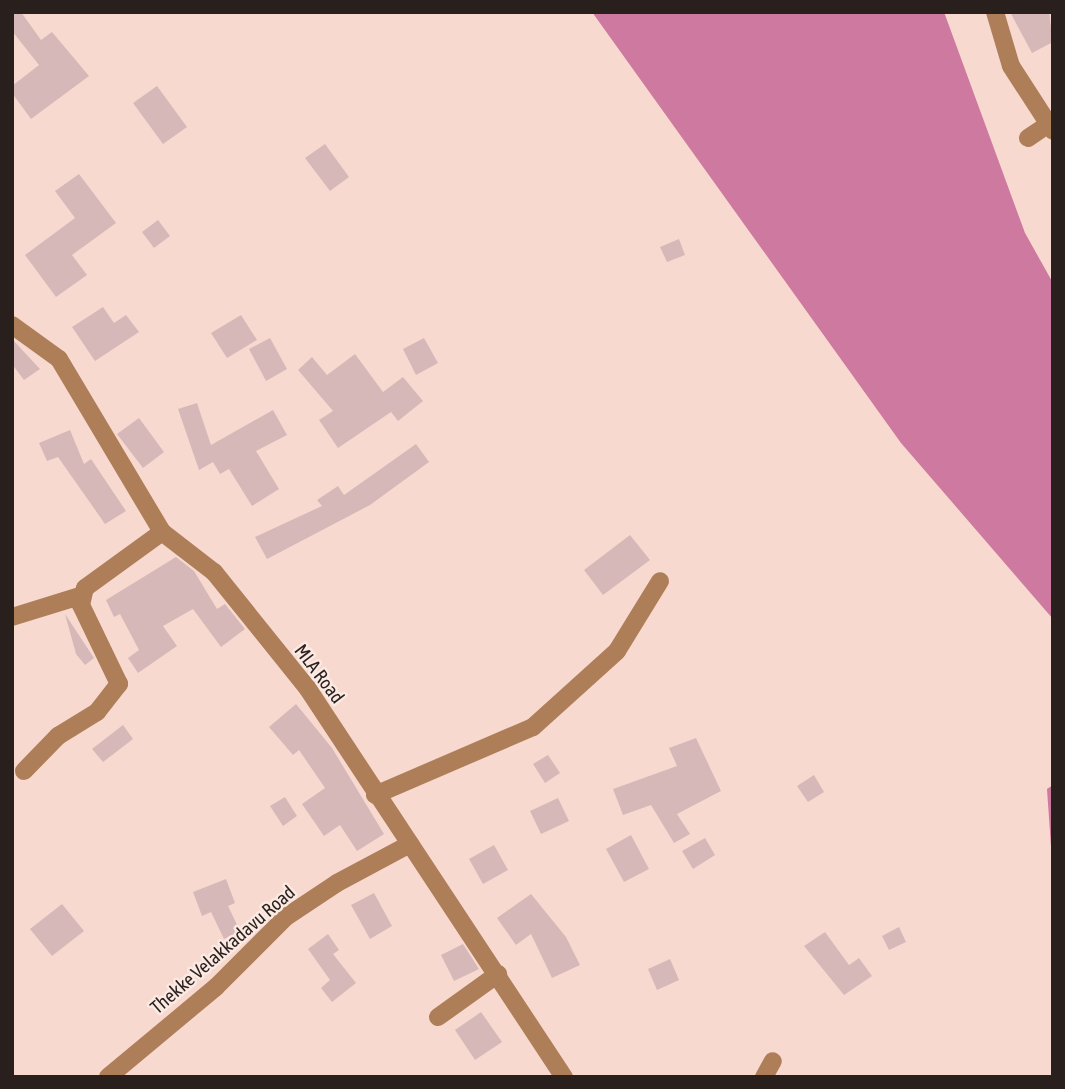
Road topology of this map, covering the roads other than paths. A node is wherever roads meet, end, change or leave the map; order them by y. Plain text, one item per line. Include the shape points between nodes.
1 (995, 12) edge
2 (1050, 128) edge
3 (1028, 138) dead end
4 (12, 325) edge
5 (162, 532) junction
6 (660, 581) dead end
7 (83, 595) junction
8 (12, 617) edge
9 (24, 772) dead end
10 (375, 795) junction
11 (410, 844) junction
12 (498, 974) junction
13 (438, 1017) dead end
14 (108, 1077) edge
15 (564, 1077) edge

1 - 2 street via 1011,66
2 - 3 street
4 - 5 street, MLA Road via 59,359
5 - 7 street via 85,588
5 - 10 street, MLA Road via 214,572 308,689
6 - 10 street via 617,652 533,727
7 - 8 street
7 - 9 street via 81,605 119,684 97,712 58,736
10 - 11 street, MLA Road
11 - 12 street, MLA Road
11 - 14 street, Thekke Velakkadavu Road via 286,917 216,987
12 - 13 street
12 - 15 street, MLA Road

